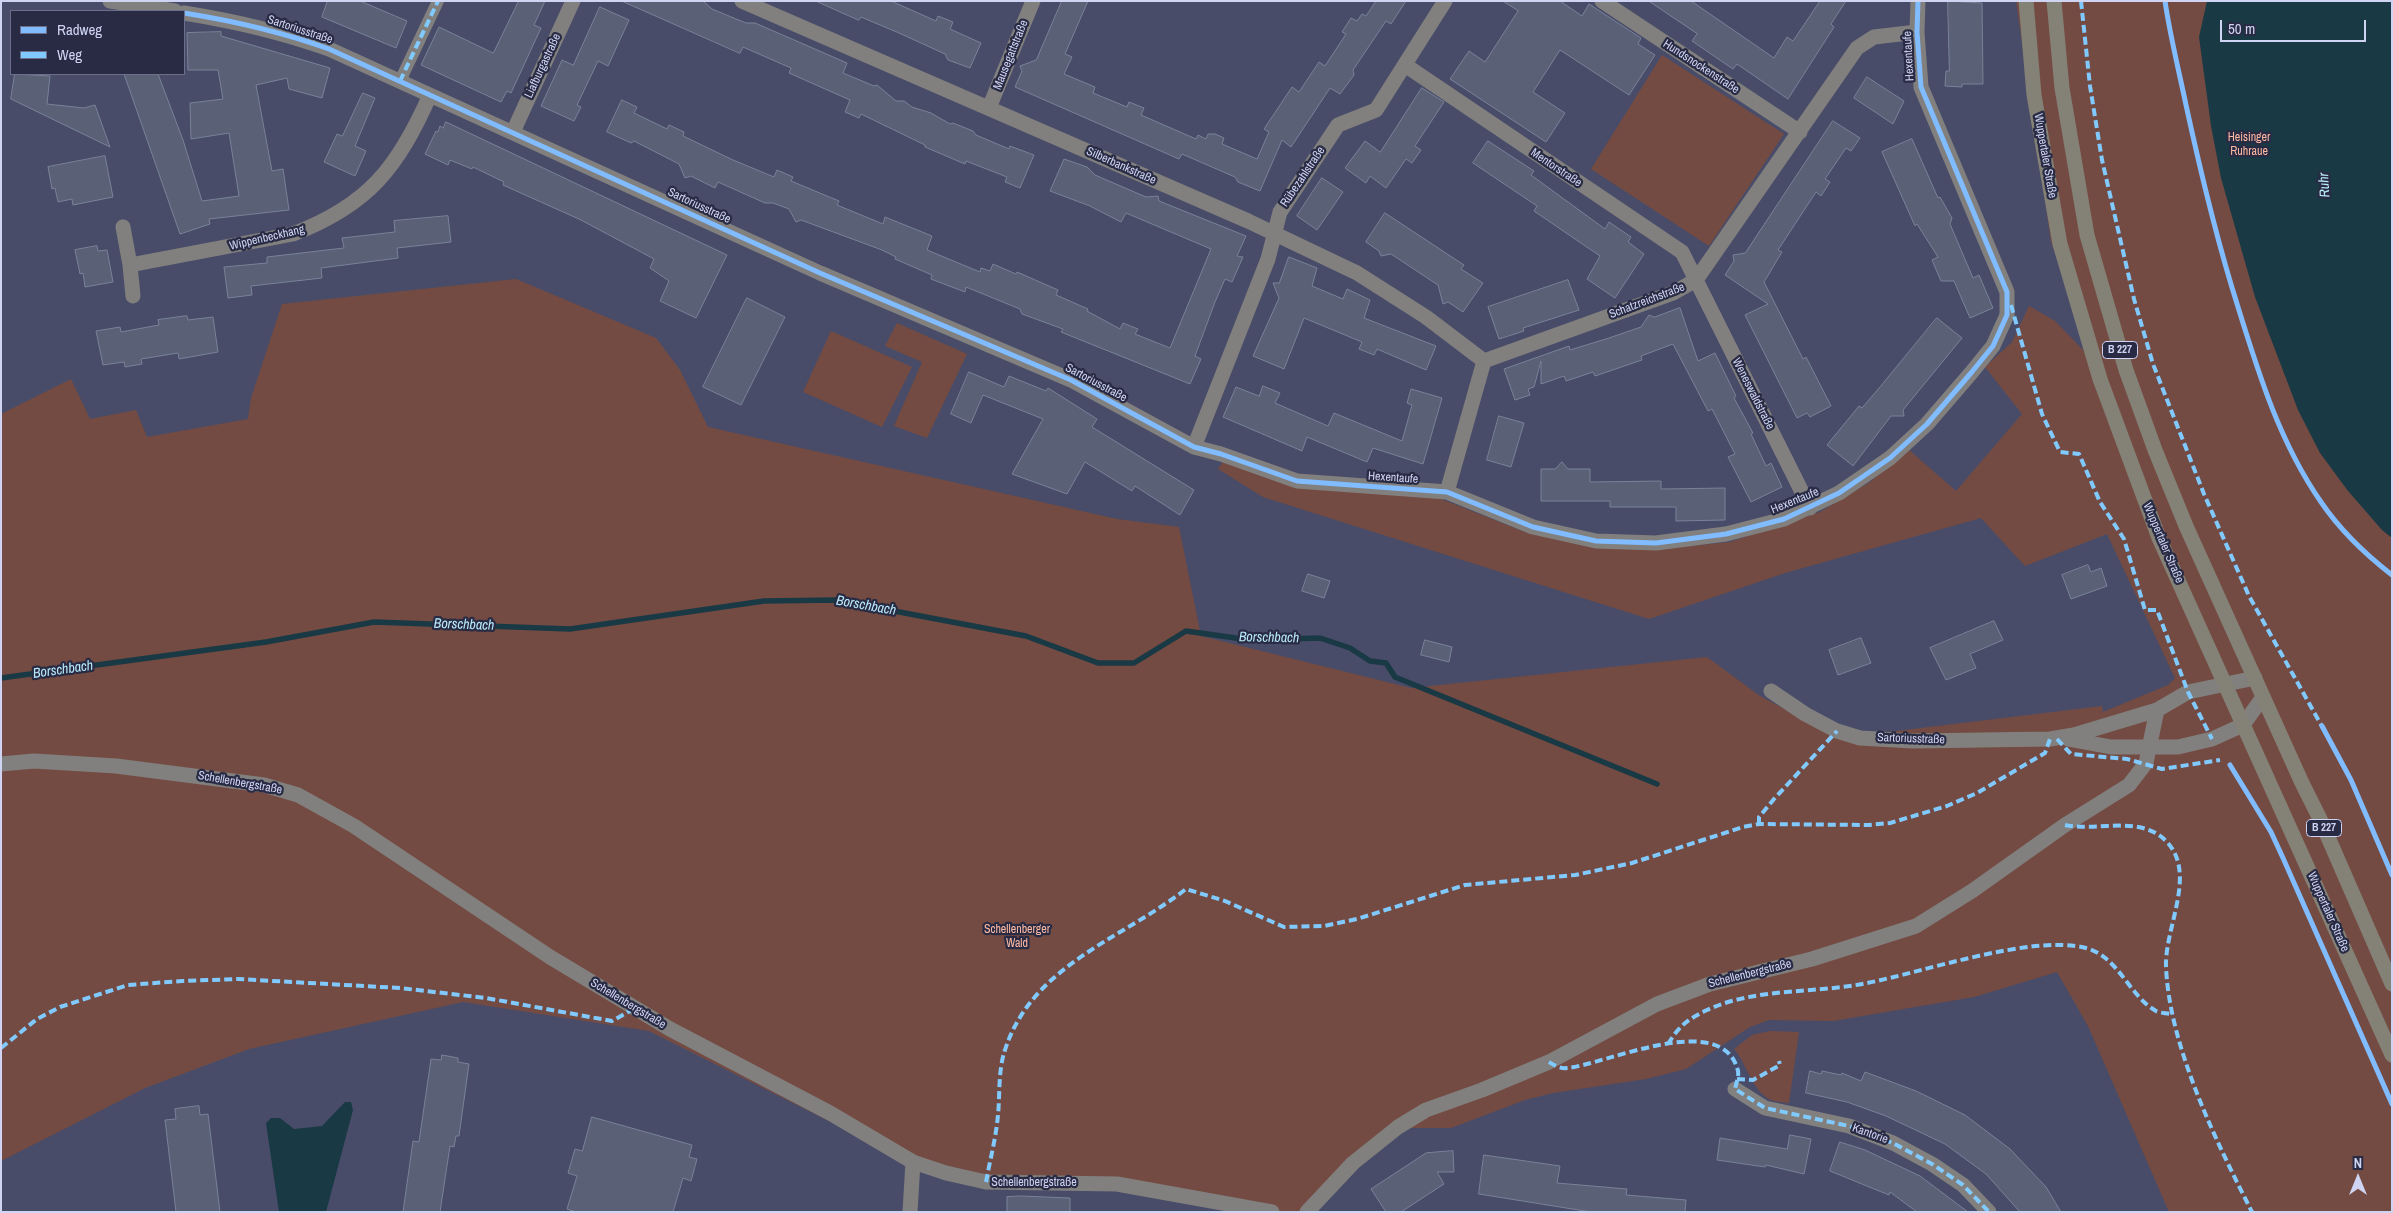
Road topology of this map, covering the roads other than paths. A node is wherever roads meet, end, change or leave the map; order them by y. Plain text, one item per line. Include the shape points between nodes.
1 (110, 1) edge
2 (438, 1) edge
3 (573, 1) edge
4 (742, 1) edge
5 (1033, 1) edge
6 (1445, 1) edge
7 (1602, 1) edge
8 (1918, 1) edge
9 (2026, 1) edge
10 (2054, 1) edge
11 (168, 10) edge
12 (185, 13) edge
13 (1917, 32) junction
14 (1405, 65) junction
15 (400, 81) junction
16 (430, 95) junction
17 (989, 108) junction
18 (513, 132) junction
19 (1800, 132) junction
20 (123, 227) dead end
21 (1274, 235) junction
22 (130, 264) junction
23 (1696, 280) junction
24 (133, 296) dead end
25 (1484, 361) junction
26 (1194, 448) junction
27 (1447, 492) junction
28 (1810, 508) junction
29 (2255, 678) junction
30 (2226, 683) junction
31 (1771, 691) dead end
32 (2263, 697) junction
33 (2157, 710) junction
34 (2243, 726) junction
35 (2064, 738) junction
36 (2149, 748) junction
37 (1, 764) edge
38 (2392, 984) edge
39 (2392, 1055) edge
40 (1735, 1089) dead end
41 (913, 1162) junction
42 (910, 1212) edge
43 (1272, 1212) edge
44 (1307, 1212) edge
45 (1989, 1212) edge

1 - 11 street
2 - 15 street
3 - 18 street, Liafburgastraße
4 - 17 street, Silberbankstraße
5 - 17 street, Mausegattstraße
6 - 14 street, Rübezahlstraße
7 - 19 street, Hundsnockenstraße
8 - 13 street, Hexentaufe
9 - 30 main road, Wuppertaler Straße / B 227 via 2034,95 2060,244 2100,379 2159,538
10 - 29 main road, B 227 via 2062,88 2087,235 2126,370 2154,450
12 - 15 street, Sartoriusstraße via 234,21 296,37
13 - 19 street, Schatzreichstraße via 1874,37 1857,48
13 - 28 street, Hexentaufe via 1921,88 2007,292 2007,315 1993,346 1927,424 1890,458
14 - 21 street, Rübezahlstraße via 1376,110 1338,125 1280,212
14 - 23 street, Mentorstraße via 1682,252
15 - 16 street, Sartoriusstraße
16 - 18 street, Sartoriusstraße
16 - 22 street, Wippenbeckhang via 398,158 377,184 349,207 293,234
17 - 21 street, Silberbankstraße
18 - 26 street, Sartoriusstraße via 820,273 1072,380
19 - 23 street, Schatzreichstraße
20 - 22 street
21 - 25 street, Silberbankstraße via 1357,273 1426,317
21 - 26 street, Rübezahlstraße via 1268,259
22 - 24 street
23 - 25 street, Schatzreichstraße via 1672,293
23 - 28 street, Weneswaldstraße
25 - 27 street
26 - 27 street, Hexentaufe via 1221,454 1297,481
27 - 28 street, Hexentaufe via 1533,527 1596,541 1656,543 1726,534 1784,519
29 - 30 street, Sartoriusstraße
29 - 32 main road, B 227
30 - 33 street, Sartoriusstraße via 2188,692
30 - 34 main road, Wuppertaler Straße / B 227
31 - 35 street, Sartoriusstraße via 1837,731 1860,738 1913,741
32 - 34 street
32 - 38 main road, B 227
33 - 35 street, Sartoriusstraße
33 - 36 street, Schellenbergstraße
34 - 36 street, Sartoriusstraße via 2212,740 2178,747
34 - 39 main road, Wuppertaler Straße / B 227
35 - 36 street, Sartoriusstraße via 2111,747
36 - 44 street, Schellenbergstraße via 2146,763 2129,785 1916,926 1812,959 1710,984 1657,1004 1549,1062 1426,1110 1398,1127 1353,1163
37 - 41 street, Schellenbergstraße via 34,761 116,766 264,785 298,795 354,826 542,952 670,1029 830,1113
40 - 45 street, Kantorie via 1766,1108 1849,1126 1893,1143 1963,1185
41 - 42 street
41 - 43 street, Schellenbergstraße via 986,1182 1117,1184

